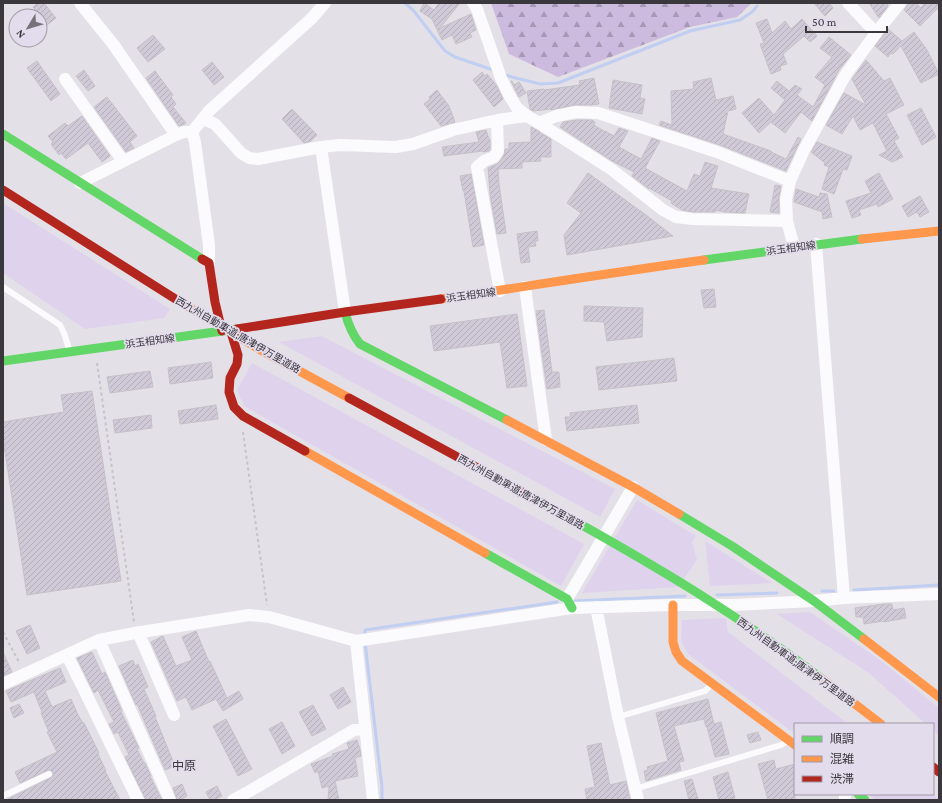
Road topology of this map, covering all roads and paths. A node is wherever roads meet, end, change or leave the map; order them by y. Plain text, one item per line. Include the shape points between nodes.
1 (80, 3) edge
2 (325, 3) edge
3 (473, 3) edge
4 (848, 3) edge
5 (900, 3) edge
6 (876, 33) junction
7 (65, 80) dead end
8 (527, 116) junction
9 (204, 119) junction
10 (497, 120) junction
11 (539, 122) junction
12 (192, 132) junction
13 (3, 134) edge
14 (176, 135) junction
15 (321, 147) junction
16 (123, 161) junction
17 (790, 181) junction
18 (80, 183) junction
19 (3, 190) edge
20 (22, 191) dead end
21 (787, 221) junction
22 (939, 232) edge
23 (816, 244) junction
24 (794, 247) junction
25 (209, 263) junction
26 (148, 281) junction
27 (3, 286) edge
28 (525, 287) junction
29 (500, 291) junction
30 (345, 312) junction
31 (226, 330) junction
32 (94, 349) junction
33 (69, 352) junction
34 (3, 361) edge
35 (243, 416) junction
36 (546, 440) junction
37 (633, 487) junction
38 (939, 594) edge
39 (844, 598) junction
40 (814, 600) junction
41 (569, 603) junction
42 (673, 605) junction
43 (596, 607) junction
44 (269, 616) junction
45 (3, 632) edge
46 (137, 633) junction
47 (99, 640) junction
48 (357, 640) junction
49 (67, 655) junction
50 (26, 674) junction
51 (3, 684) edge
52 (713, 684) junction
53 (939, 697) edge
54 (174, 715) dead end
55 (618, 717) junction
56 (880, 723) edge
57 (365, 729) junction
58 (792, 743) edge
59 (49, 774) dead end
60 (637, 794) edge
61 (3, 796) edge
62 (138, 800) edge
63 (170, 800) edge
64 (233, 800) edge
65 (373, 800) edge

1 - 14 street via 113,44
2 - 9 street
3 - 8 street via 509,95 517,108
4 - 6 street
5 - 6 street
6 - 17 street via 846,74
7 - 16 street
8 - 10 street
8 - 11 street
9 - 12 street
9 - 15 street via 215,124 241,153 249,158 258,159
10 - 15 street via 396,147
10 - 29 street via 498,150 494,157 477,167
11 - 17 street via 576,112 598,113 717,152
11 - 21 street via 611,169 663,210 676,217
12 - 14 street
12 - 25 street via 209,245
13 - 18 main road
14 - 16 street
15 - 30 street
16 - 18 street
17 - 21 street via 786,199
18 - 25 main road
19 - 26 main road, 西九州自動車道;唐津伊万里道路
20 - 26 main road, 西九州自動車道;唐津伊万里道路
21 - 24 street
22 - 23 main road, 浜玉相知線
23 - 24 main road, 浜玉相知線
23 - 39 street
24 - 28 main road, 浜玉相知線
25 - 31 main road via 215,302
26 - 56 main road, 西九州自動車道;唐津伊万里道路 via 259,349 628,551 697,593 801,663
27 - 33 lane via 60,325
28 - 29 main road, 浜玉相知線
28 - 36 street
29 - 30 main road, 浜玉相知線
30 - 31 main road, 浜玉相知線
30 - 36 main road via 350,330 360,344
31 - 32 main road, 浜玉相知線
31 - 35 main road via 238,356 230,378 229,392 234,407
32 - 33 main road, 浜玉相知線
32 - 46 path
33 - 34 main road, 浜玉相知線
35 - 41 main road
35 - 44 path via 243,432
36 - 37 main road
37 - 40 main road via 732,546
37 - 41 street
38 - 39 street
39 - 40 street
40 - 42 street via 733,605
40 - 53 main road
41 - 43 street
41 - 48 street
42 - 43 street
42 - 52 main road via 673,642 676,652 682,660
43 - 55 street
44 - 46 street via 249,615
44 - 48 street
45 - 50 path
46 - 47 street
46 - 54 street
47 - 49 street
47 - 63 street
48 - 57 street
49 - 50 street
49 - 62 street
50 - 51 street
52 - 55 lane via 705,691
52 - 58 main road
55 - 60 street
57 - 64 street via 354,730
57 - 65 street
58 - 60 lane via 781,744
59 - 61 lane

